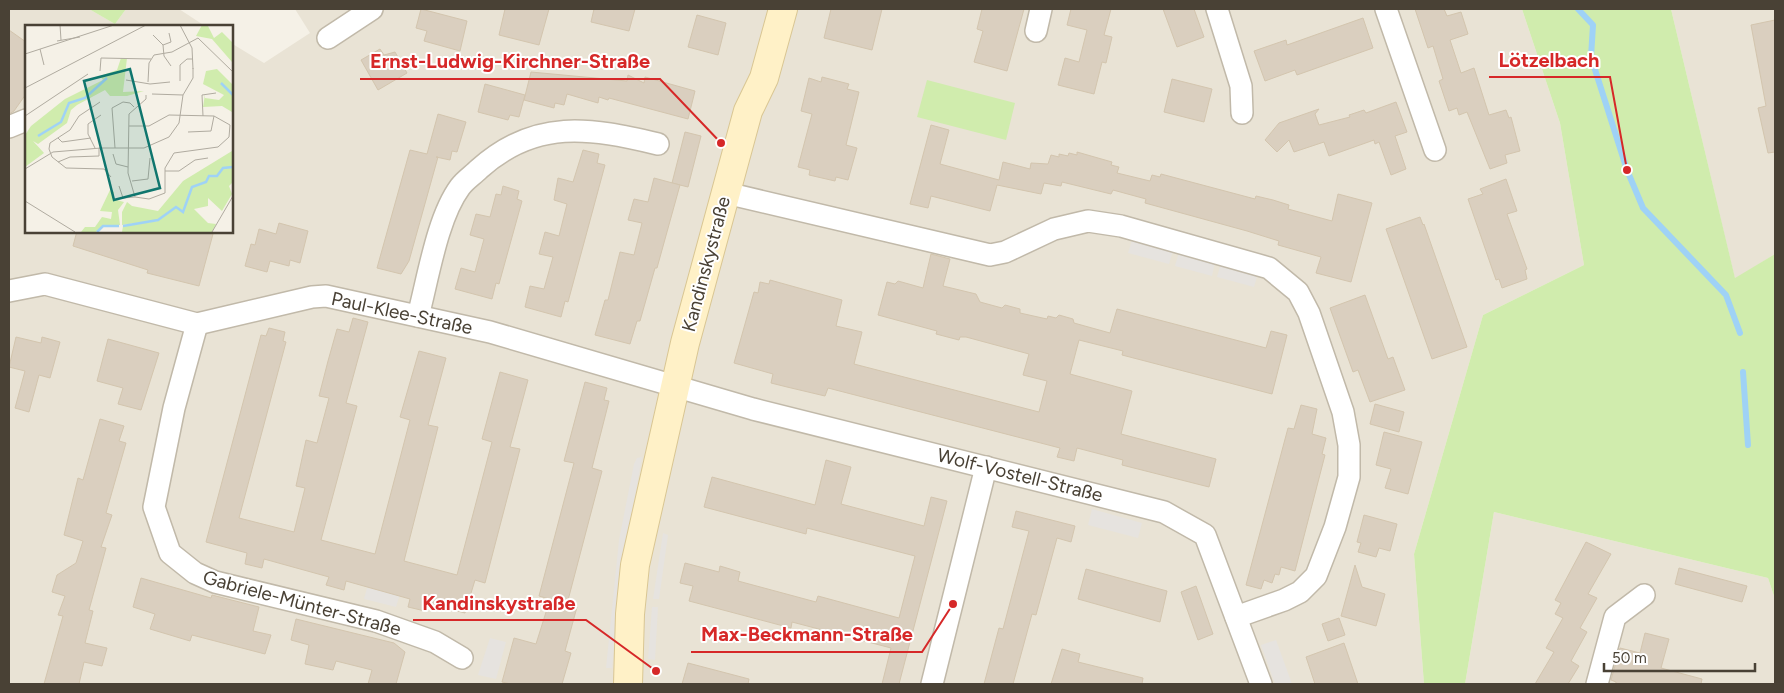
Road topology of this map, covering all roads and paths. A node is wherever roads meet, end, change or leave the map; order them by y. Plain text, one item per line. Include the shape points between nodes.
1 (372, 9) edge
2 (770, 9) edge
3 (783, 9) edge
4 (1041, 9) edge
5 (1217, 9) edge
6 (1386, 9) edge
7 (1036, 31) dead end
8 (328, 38) dead end
9 (748, 111) junction
10 (1242, 113) dead end
11 (25, 120) edge
12 (9, 127) edge
13 (658, 144) dead end
14 (1435, 150) dead end
15 (726, 192) junction
16 (9, 291) edge
17 (418, 316) junction
18 (197, 324) junction
19 (676, 387) junction
20 (986, 467) junction
21 (1644, 595) dead end
22 (1236, 617) junction
23 (462, 658) dead end
24 (628, 684) edge
25 (932, 684) edge
26 (1261, 684) edge
27 (1597, 684) edge

1 - 8 street
2 - 9 street, Kandinskystraße via 758,37 750,73
3 - 9 street, Kandinskystraße via 764,78
4 - 7 street
5 - 10 street via 1241,86
6 - 14 street
9 - 15 street, Kandinskystraße
11 - 12 street
13 - 17 street via 605,132 570,130 523,140 491,159 460,187 440,230
15 - 19 street, Kandinskystraße
15 - 22 street via 990,255 1005,252 1054,229 1088,221 1120,226 1269,268 1298,292 1309,313 1343,412 1350,444 1349,477 1335,527 1316,576 1300,592
16 - 18 street, Paul-Klee-Straße via 45,284
17 - 18 street, Paul-Klee-Straße via 326,296
17 - 19 street, Paul-Klee-Straße via 574,355
18 - 23 street, Gabriele-Münter-Straße via 174,408 154,507 170,553 194,573 214,582 376,621 436,642
19 - 20 street, Wolf-Vostell-Straße
19 - 24 street, Kandinskystraße via 636,565 630,614
20 - 22 street, Wolf-Vostell-Straße via 1164,512 1205,536
20 - 25 street
21 - 27 street via 1616,617
22 - 26 street, Wolf-Vostell-Straße

